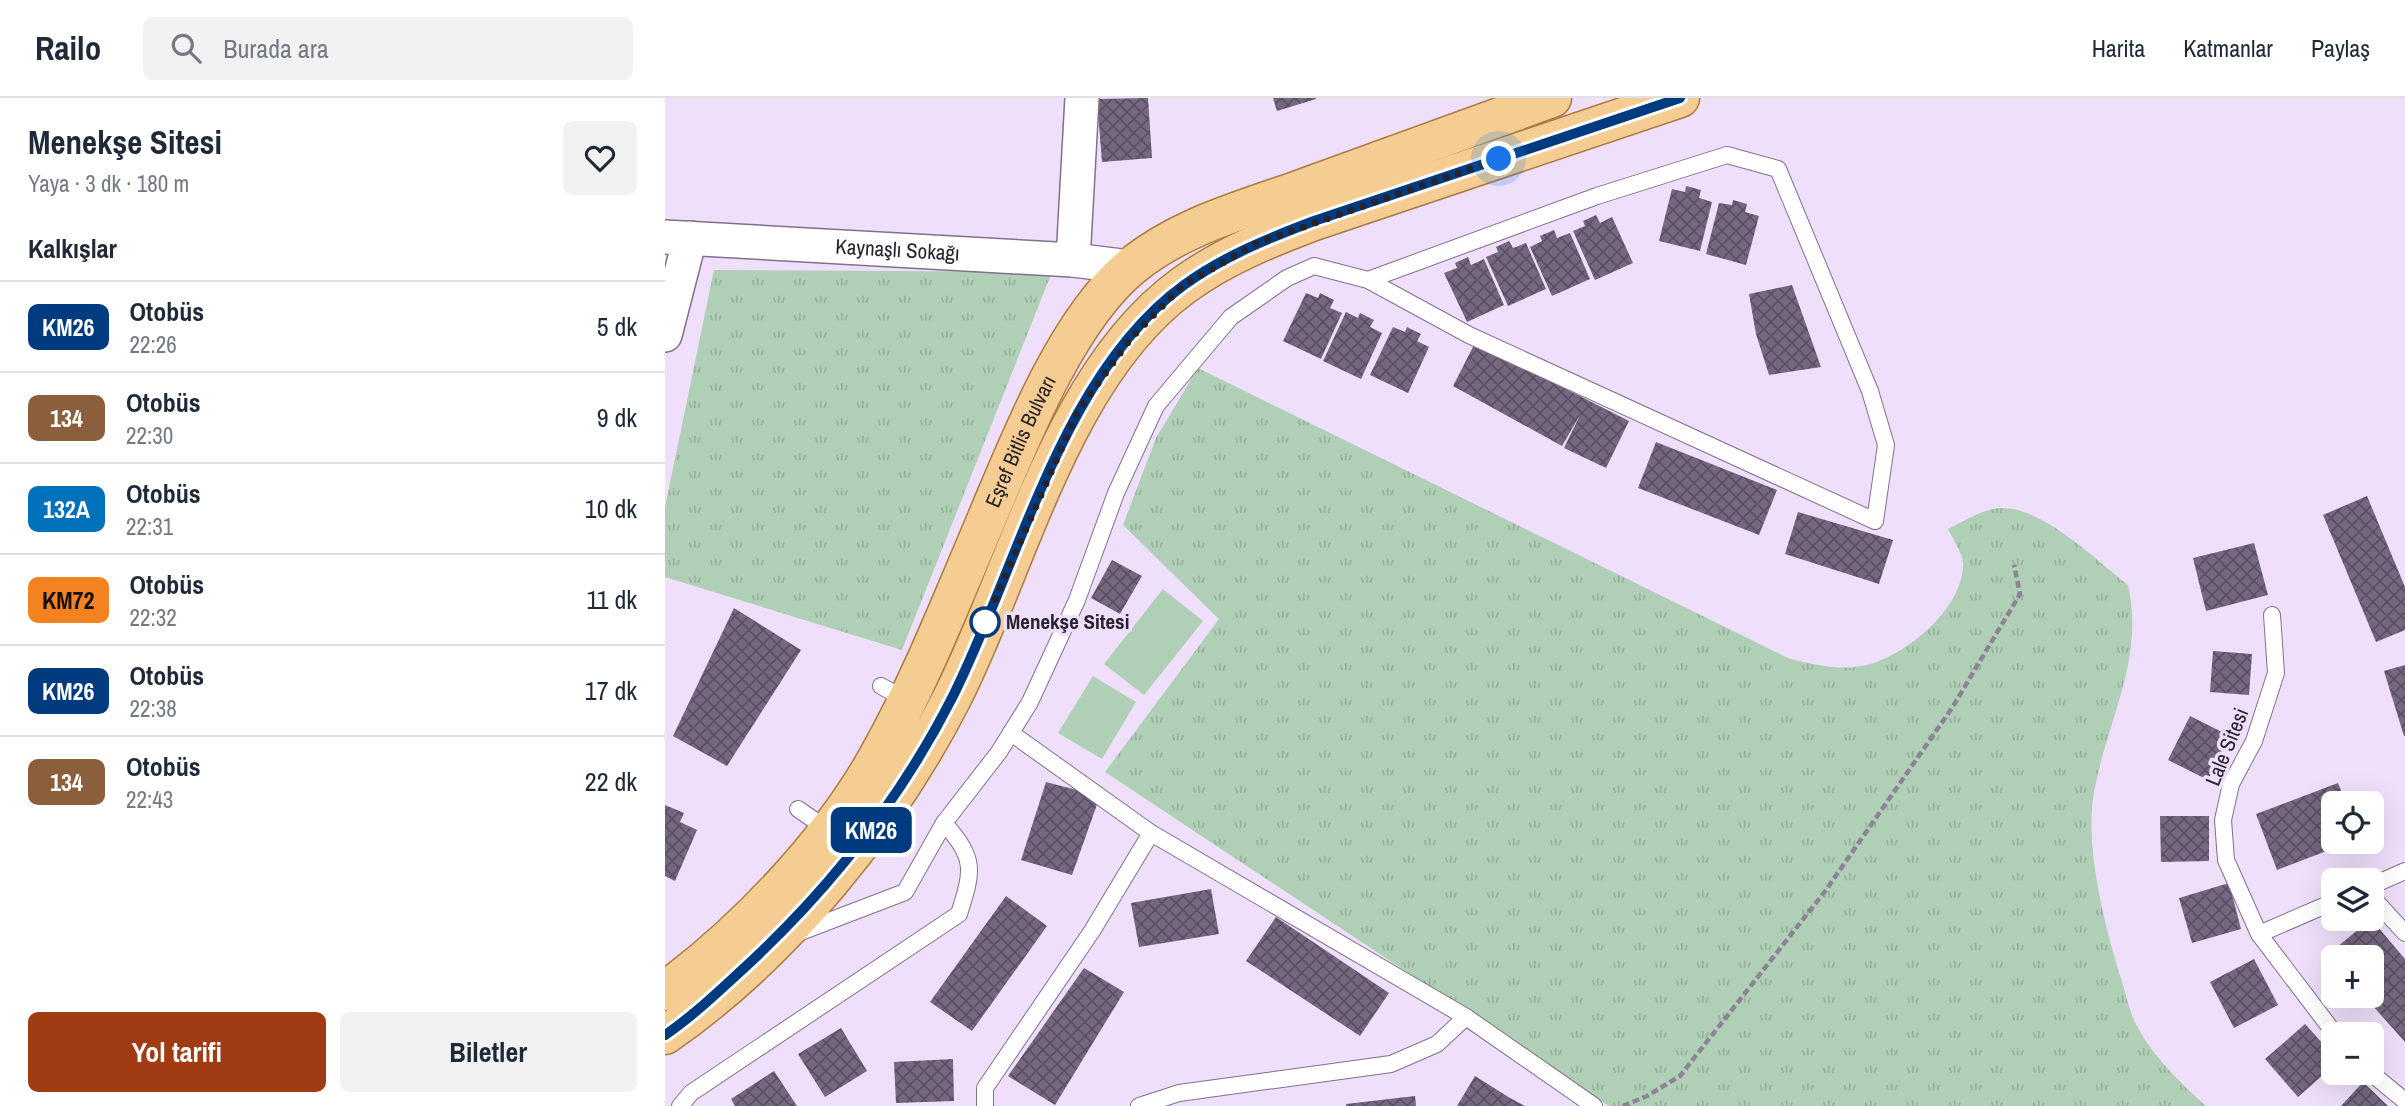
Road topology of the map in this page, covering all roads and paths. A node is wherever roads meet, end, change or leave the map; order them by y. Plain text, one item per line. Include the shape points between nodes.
1 (1082, 98) edge
2 (1552, 98) edge
3 (1681, 98) edge
4 (677, 237) edge
5 (1073, 260) junction
6 (1130, 267) junction
7 (1368, 280) junction
8 (665, 335) edge
9 (2014, 565) dead end
10 (2272, 615) dead end
11 (1011, 733) junction
12 (944, 823) junction
13 (1151, 833) junction
14 (2405, 871) edge
15 (2384, 880) edge
16 (2321, 907) edge
17 (2384, 910) edge
18 (2405, 933) edge
19 (2259, 934) junction
20 (770, 944) junction
21 (665, 991) edge
22 (1466, 1017) junction
23 (2327, 1022) edge
24 (665, 1035) edge
25 (2384, 1084) edge
26 (2405, 1101) edge
27 (680, 1106) edge
28 (985, 1106) edge
29 (1139, 1106) edge
30 (1594, 1106) edge
31 (1623, 1106) edge

1 - 5 street
2 - 6 main road, Eşref Bitlis Bulvarı via 1189,229
3 - 20 main road, Eşref Bitlis Bulvarı via 1314,221 1257,243 1182,286 1131,338 1078,411 953,696 896,796 820,893
4 - 5 street, Kaynaşlı Sokağı
4 - 8 street
5 - 6 street, Kaynaşlı Sokağı
6 - 21 main road, Eşref Bitlis Bulvarı via 1077,334 1042,396 894,693 878,757 813,819 739,929
7 - 7 lane via 1469,334 1875,522 1886,445 1870,391 1778,169 1727,155 1597,196
7 - 11 lane via 1314,267 1286,278 1231,317 1156,406 1116,493 1077,600
9 - 31 path via 2020,594 2010,613 1952,708 1826,890 1680,1076
10 - 19 lane, Lale Sitesi via 2276,673 2254,741 2231,784 2223,820 2226,860
11 - 12 lane
11 - 13 lane
12 - 20 lane via 905,892
12 - 27 lane via 964,845 971,862 959,914 691,1093
13 - 22 lane
13 - 28 lane via 1092,931 985,1088
14 - 15 lane
16 - 19 lane
17 - 18 lane
19 - 23 lane, Lale Sitesi
20 - 24 main road, Eşref Bitlis Bulvarı
22 - 29 lane via 1437,1044 1391,1064 1179,1093
22 - 30 lane
25 - 26 lane

